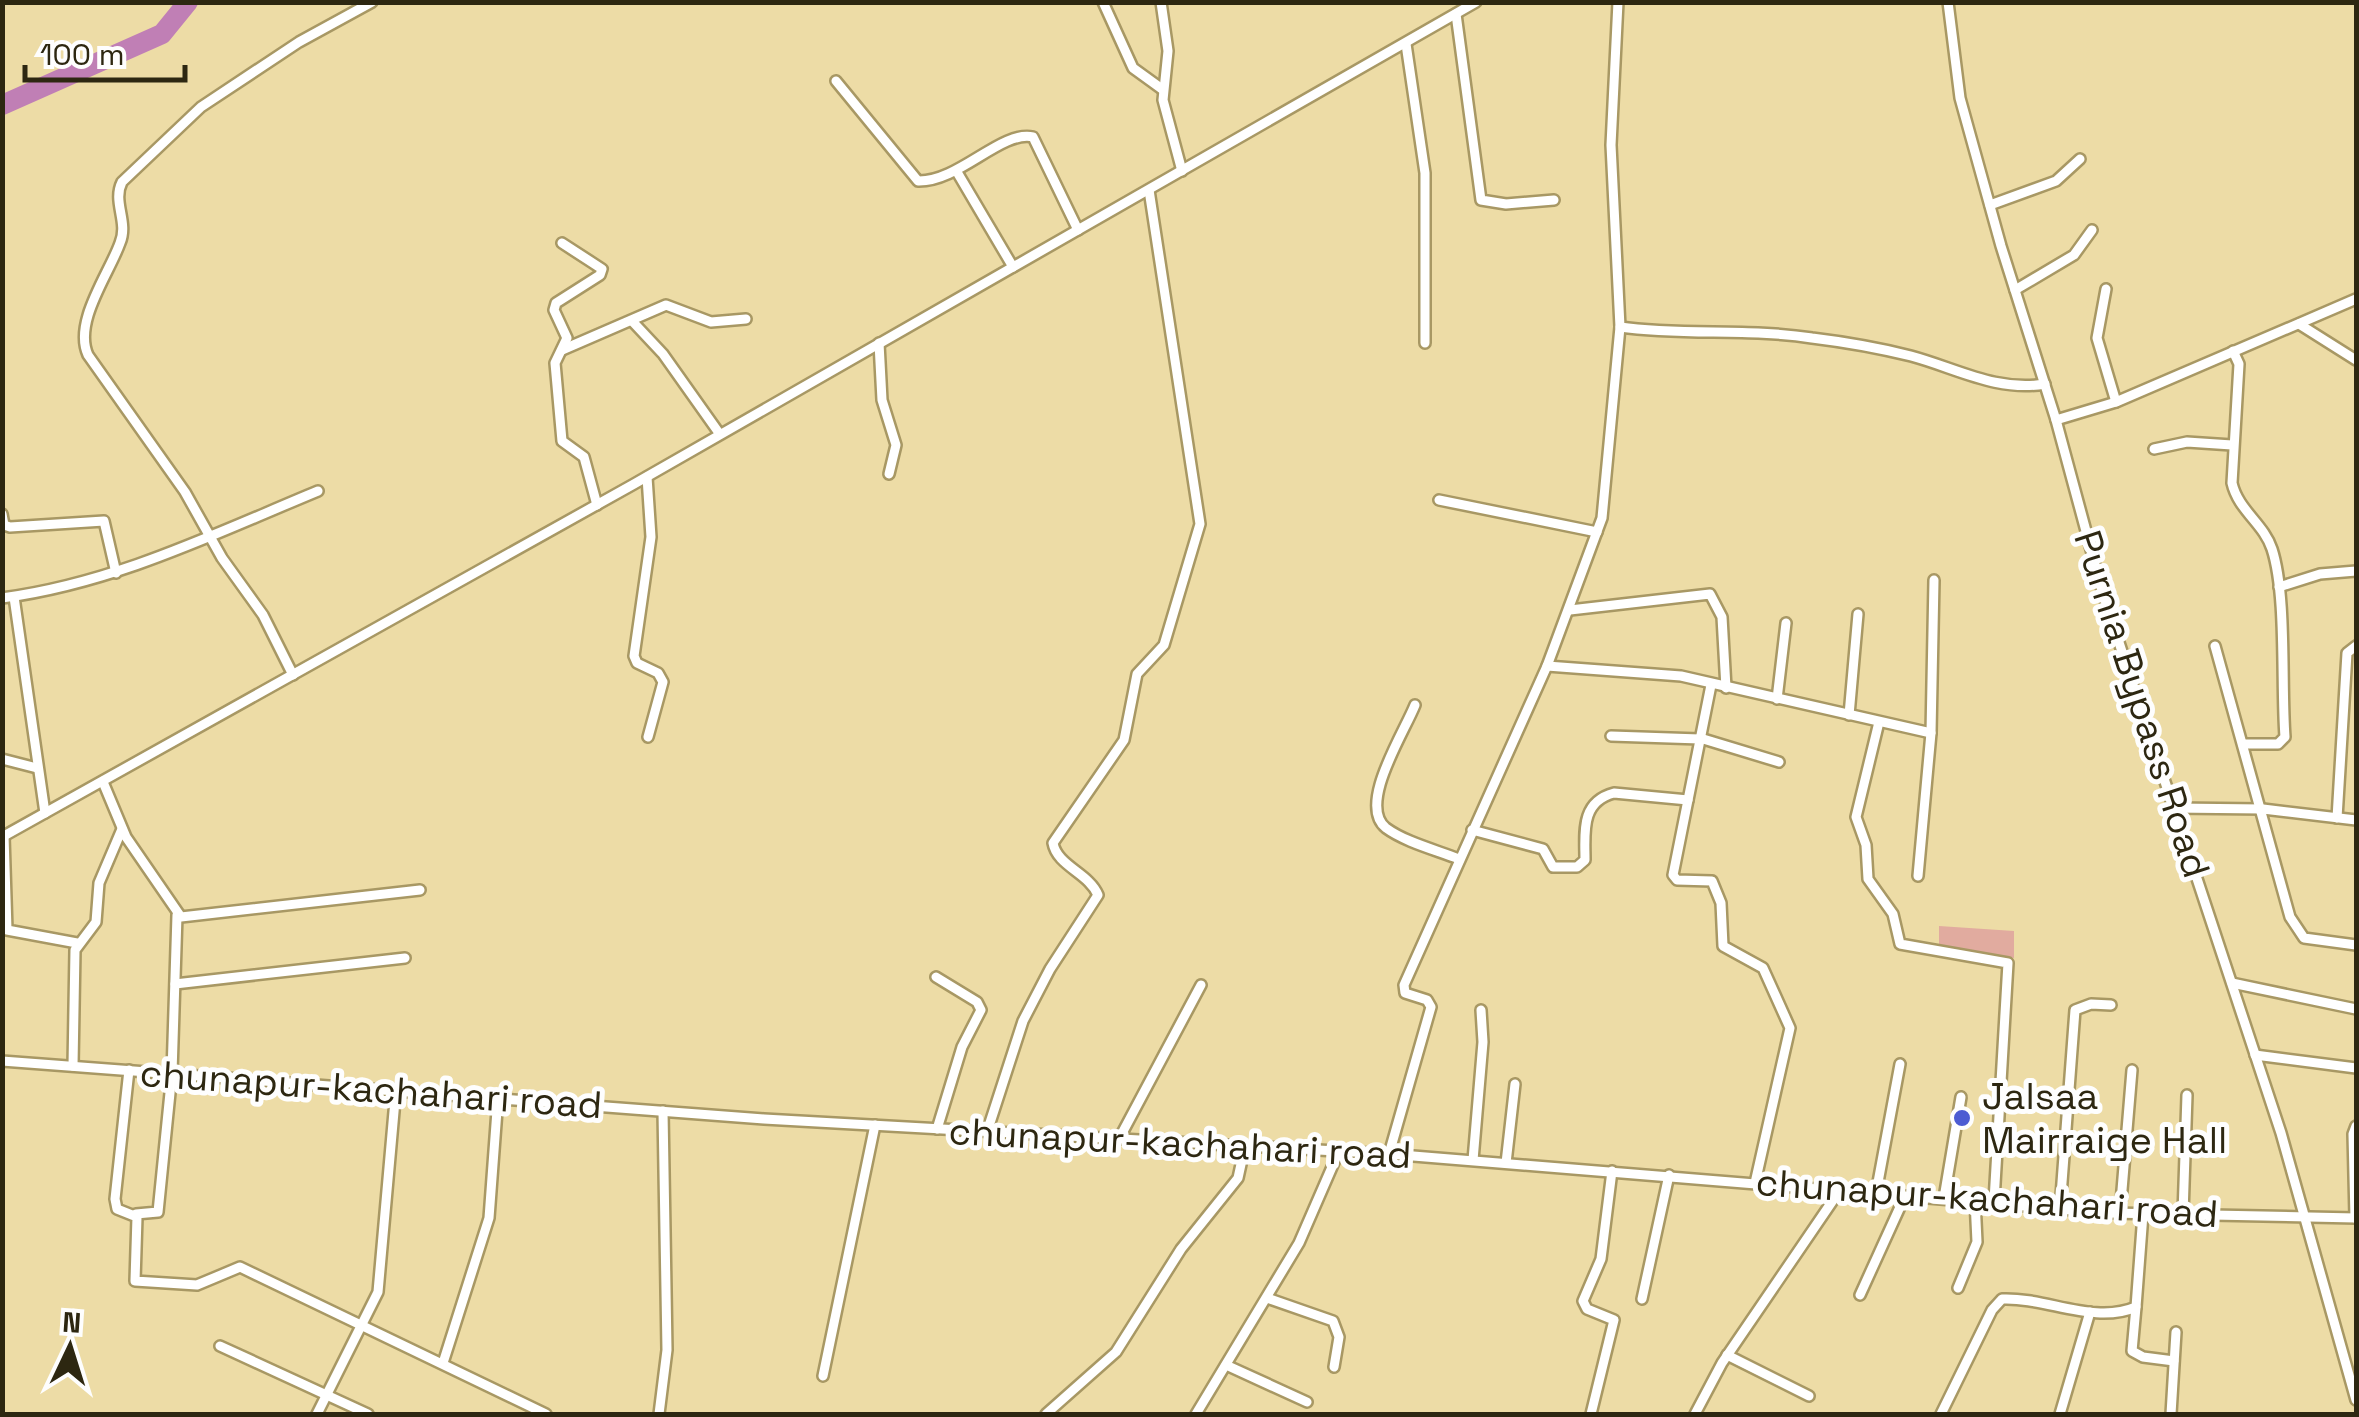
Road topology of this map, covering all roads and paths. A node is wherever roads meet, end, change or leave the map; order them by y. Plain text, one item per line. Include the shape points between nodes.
1 (372, 2) edge
2 (1103, 2) edge
3 (1161, 2) edge
4 (1476, 2) edge
5 (1618, 2) edge
6 (1948, 2) edge
7 (1456, 14) junction
8 (1406, 44) junction
9 (836, 81) dead end
10 (1162, 89) junction
11 (2080, 158) dead end
12 (1182, 171) junction
13 (956, 172) junction
14 (1149, 190) junction
15 (1554, 200) dead end
16 (1990, 205) junction
17 (1078, 230) junction
18 (2092, 230) dead end
19 (562, 242) dead end
20 (1012, 267) junction
21 (2106, 289) dead end
22 (2015, 290) junction
23 (2356, 300) edge
24 (746, 319) dead end
25 (633, 322) junction
26 (2299, 324) junction
27 (1620, 327) junction
28 (1426, 342) dead end
29 (878, 343) junction
30 (562, 350) junction
31 (2233, 351) junction
32 (2356, 360) edge
33 (2045, 384) junction
34 (2116, 402) junction
35 (2056, 420) junction
36 (719, 433) junction
37 (2232, 445) junction
38 (2154, 449) dead end
39 (889, 474) dead end
40 (647, 476) junction
41 (318, 491) dead end
42 (1439, 500) dead end
43 (597, 505) junction
44 (2, 514) edge
45 (1597, 532) junction
46 (211, 537) junction
47 (2356, 571) edge
48 (116, 573) junction
49 (1934, 580) dead end
50 (2279, 587) junction
51 (14, 596) junction
52 (2, 598) edge
53 (1570, 610) junction
54 (1858, 614) dead end
55 (1786, 623) dead end
56 (2215, 646) dead end
57 (2356, 646) edge
58 (1547, 666) junction
59 (293, 675) junction
60 (1711, 684) junction
61 (1726, 688) junction
62 (1777, 698) junction
63 (1416, 706) dead end
64 (1849, 714) junction
65 (1879, 722) junction
66 (1931, 733) junction
67 (1611, 736) dead end
68 (648, 737) dead end
69 (1700, 738) junction
70 (2244, 744) junction
71 (2, 759) edge
72 (1779, 762) dead end
73 (37, 768) junction
74 (103, 782) junction
75 (1688, 800) junction
76 (2173, 808) junction
77 (2263, 810) junction
78 (46, 813) junction
79 (2337, 818) junction
80 (2356, 820) edge
81 (122, 829) junction
82 (1472, 830) junction
83 (3, 836) edge
84 (1459, 859) junction
85 (1918, 876) dead end
86 (420, 890) dead end
87 (177, 915) junction
88 (77, 943) junction
89 (2356, 945) edge
90 (405, 958) dead end
91 (936, 977) dead end
92 (2232, 983) junction
93 (175, 984) junction
94 (1200, 985) dead end
95 (2111, 1006) dead end
96 (2356, 1009) edge
97 (1481, 1010) dead end
98 (2255, 1054) junction
99 (3, 1062) edge
100 (1900, 1064) dead end
101 (72, 1066) junction
102 (2356, 1068) edge
103 (129, 1070) junction
104 (2132, 1070) dead end
105 (172, 1073) junction
106 (1515, 1084) dead end
107 (396, 1089) junction
108 (2187, 1096) dead end
109 (498, 1097) junction
110 (1961, 1097) dead end
111 (663, 1111) junction
112 (875, 1124) junction
113 (2356, 1126) edge
114 (937, 1129) junction
115 (988, 1132) junction
116 (1119, 1139) junction
117 (1244, 1146) junction
118 (1338, 1152) junction
119 (1389, 1154) junction
120 (1472, 1160) junction
121 (1506, 1163) junction
122 (1612, 1171) junction
123 (1669, 1175) junction
124 (1755, 1183) junction
125 (1840, 1190) junction
126 (1876, 1193) junction
127 (1905, 1196) junction
128 (1944, 1198) junction
129 (1975, 1200) junction
130 (1994, 1201) junction
131 (2060, 1208) junction
132 (136, 1214) junction
133 (2120, 1214) junction
134 (2143, 1214) junction
135 (2182, 1214) junction
136 (2302, 1214) junction
137 (2356, 1218) edge
138 (1958, 1288) dead end
139 (1860, 1296) dead end
140 (1267, 1298) junction
141 (1642, 1299) dead end
142 (2136, 1307) junction
143 (2090, 1312) junction
144 (364, 1325) junction
145 (2176, 1332) dead end
146 (220, 1346) dead end
147 (1728, 1355) junction
148 (2174, 1360) junction
149 (443, 1363) junction
150 (1226, 1365) junction
151 (1334, 1366) dead end
152 (823, 1376) dead end
153 (327, 1396) junction
154 (1809, 1396) dead end
155 (2356, 1400) edge
156 (1307, 1402) dead end
157 (318, 1414) edge
158 (368, 1414) edge
159 (546, 1414) edge
160 (658, 1414) edge
161 (1046, 1414) edge
162 (1196, 1414) edge
163 (1591, 1414) edge
164 (1694, 1414) edge
165 (1940, 1414) edge
166 (2060, 1414) edge
167 (2170, 1414) edge

1 - 46 street via 201,108 118,190 124,235 87,321 85,350
2 - 10 street via 1133,68
3 - 10 street via 1168,51
4 - 7 street
5 - 27 street via 1610,146
6 - 16 street, Purnia Bypass Road via 1960,98
7 - 8 street
7 - 15 street via 1480,200
8 - 12 street
8 - 28 street via 1423,149
9 - 13 street via 918,180
10 - 12 street
11 - 16 street via 2056,181
12 - 14 street
13 - 17 street via 1030,135
13 - 20 street
14 - 17 street
14 - 115 street via 1200,524 1164,645 1138,674 1124,740 1053,843 1098,895 1022,1021
16 - 22 street, Purnia Bypass Road
17 - 20 street
18 - 22 street via 2074,255
19 - 30 street via 602,272 556,303 567,338
20 - 29 street
21 - 34 street via 2096,338
22 - 33 street, Purnia Bypass Road
23 - 26 street
24 - 25 street via 711,322 670,305
25 - 30 street
25 - 36 street
26 - 31 street
26 - 32 street
27 - 33 street via 1813,338 1911,356 2001,384
27 - 45 street via 1607,490
29 - 36 street
29 - 39 street via 882,400 896,444
30 - 43 street via 556,363 562,441 584,457
31 - 34 street
31 - 37 street via 2239,364
33 - 35 street, Purnia Bypass Road
34 - 35 street
35 - 76 street, Purnia Bypass Road via 2103,594
36 - 40 street
37 - 38 street via 2187,442
37 - 50 street via 2235,498 2268,539
40 - 43 street
40 - 68 street via 651,538 634,656 663,682
41 - 46 street
42 - 45 street
43 - 59 street
44 - 48 street via 10,528 104,522
45 - 53 street
46 - 48 street
46 - 59 street
47 - 50 street
48 - 51 street
49 - 66 street
50 - 70 street via 2284,737 2278,744
51 - 52 street
51 - 73 street
53 - 58 street
53 - 61 street via 1710,594 1722,617
54 - 64 street
55 - 62 street
56 - 70 street
57 - 79 street via 2347,653
58 - 60 street
58 - 82 street
59 - 74 street
60 - 61 street
60 - 69 street
61 - 62 street
62 - 64 street
63 - 84 street via 1376,793 1375,810 1389,830
64 - 65 street
65 - 66 street
65 - 130 street via 1856,818 1868,879 1893,914 1900,944 2008,963
66 - 85 street
67 - 69 street
69 - 72 street
69 - 75 street
70 - 77 street
71 - 73 street
73 - 78 street
74 - 78 street
74 - 81 street
75 - 82 street via 1606,794 1585,817 1584,860 1576,868 1553,867 1542,849
75 - 124 street via 1674,878 1712,881 1721,902 1724,946 1763,968 1790,1028
76 - 77 street
76 - 92 street, Purnia Bypass Road
77 - 79 street
77 - 89 street via 2297,930 2313,941
78 - 83 street
79 - 80 street
81 - 87 street
81 - 88 street via 97,892 96,922
82 - 84 street
83 - 88 street via 7,930
84 - 119 street via 1404,985 1405,993 1431,1008
86 - 87 street
87 - 93 street
88 - 101 street
90 - 93 street
91 - 114 street via 981,1010 962,1046
92 - 96 street
92 - 98 street, Purnia Bypass Road
93 - 105 street
94 - 116 street
95 - 131 street via 2075,1010
97 - 120 street
98 - 102 street
98 - 136 street, Purnia Bypass Road
99 - 101 street, chunapur-kachahari road
100 - 126 street
101 - 103 street, chunapur-kachahari road
103 - 105 street, chunapur-kachahari road
103 - 132 street via 115,1204
104 - 133 street
105 - 107 street, chunapur-kachahari road
105 - 132 street via 158,1212
106 - 121 street
107 - 109 street, chunapur-kachahari road
107 - 144 street via 380,1283
108 - 135 street
109 - 111 street, chunapur-kachahari road
109 - 149 street via 489,1218
110 - 128 street
111 - 112 street, chunapur-kachahari road
111 - 160 street via 667,1338
112 - 114 street, chunapur-kachahari road
112 - 152 street
113 - 137 street
114 - 115 street, chunapur-kachahari road
115 - 116 street, chunapur-kachahari road
116 - 117 street, chunapur-kachahari road
117 - 118 street, chunapur-kachahari road
117 - 161 street via 1238,1178 1181,1249 1116,1352
118 - 119 street, chunapur-kachahari road
118 - 140 street via 1306,1230
119 - 120 street, chunapur-kachahari road
120 - 121 street, chunapur-kachahari road
121 - 122 street, chunapur-kachahari road
122 - 123 street, chunapur-kachahari road
122 - 163 street via 1601,1259 1583,1304 1614,1320
123 - 124 street, chunapur-kachahari road
123 - 141 street
124 - 125 street, chunapur-kachahari road
125 - 126 street, chunapur-kachahari road
125 - 147 street
126 - 127 street, chunapur-kachahari road
127 - 128 street, chunapur-kachahari road
127 - 139 street
128 - 129 street, chunapur-kachahari road
129 - 130 street, chunapur-kachahari road
129 - 138 street via 1977,1242
130 - 131 street, chunapur-kachahari road
131 - 133 street, chunapur-kachahari road
132 - 144 street via 132,1270 138,1283 203,1284 240,1267
133 - 134 street, chunapur-kachahari road
134 - 135 street, chunapur-kachahari road
134 - 142 street
135 - 136 street, chunapur-kachahari road
136 - 137 street, chunapur-kachahari road
136 - 155 street, Purnia Bypass Road
140 - 150 street
140 - 151 street via 1333,1321 1339,1337
142 - 143 street
142 - 148 street via 2132,1351
143 - 165 street via 1997,1302
143 - 166 street
144 - 149 street
144 - 153 street
145 - 148 street
146 - 153 street
147 - 154 street
147 - 164 street
148 - 167 street
149 - 159 street
150 - 156 street
150 - 162 street
153 - 157 street
153 - 158 street

